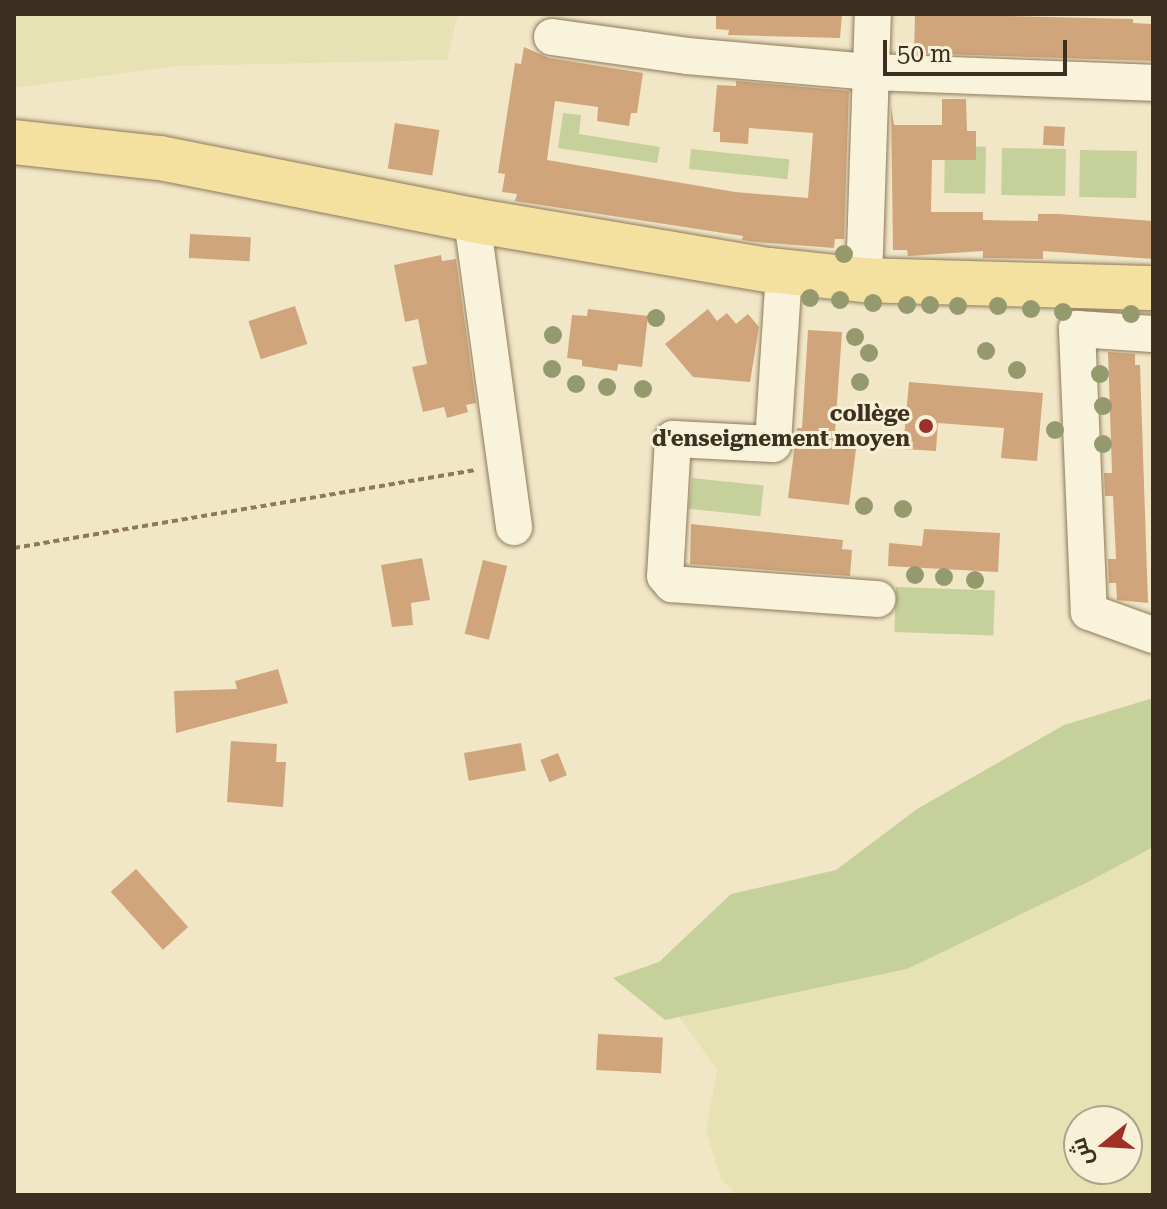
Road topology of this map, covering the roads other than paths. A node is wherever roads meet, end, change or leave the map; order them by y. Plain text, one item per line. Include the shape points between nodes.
1 (873, 14) edge
2 (552, 37) dead end
3 (871, 72) junction
4 (1153, 83) edge
5 (14, 142) edge
6 (472, 220) junction
7 (784, 272) junction
8 (864, 280) junction
9 (1153, 299) edge
10 (1153, 334) edge
11 (514, 527) dead end
12 (877, 599) dead end
13 (1153, 635) edge

1 - 3 street
2 - 3 street via 687,56
3 - 4 street
3 - 8 street
5 - 6 main road via 160,158
6 - 7 main road
6 - 11 street
7 - 8 main road
7 - 12 street via 773,444 673,439 665,576 672,584
8 - 9 main road
10 - 13 street via 1077,329 1089,612

